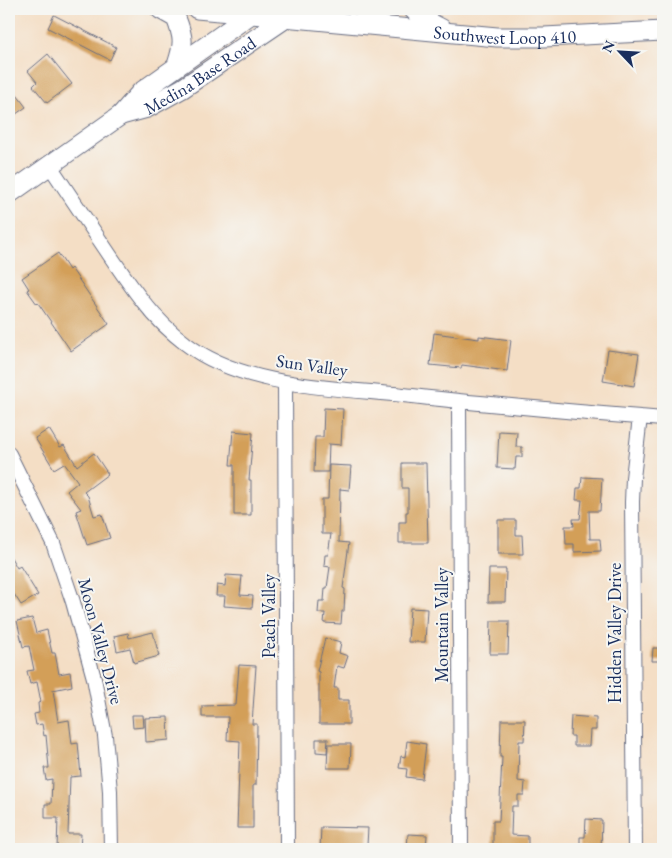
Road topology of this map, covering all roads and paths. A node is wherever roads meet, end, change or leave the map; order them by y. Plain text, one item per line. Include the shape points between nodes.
1 (160, 9) edge
2 (197, 9) edge
3 (413, 9) edge
4 (255, 12) edge
5 (292, 13) edge
6 (663, 31) edge
7 (455, 34) junction
8 (177, 65) junction
9 (121, 115) junction
10 (50, 166) junction
11 (9, 194) edge
12 (285, 382) junction
13 (459, 401) junction
14 (640, 417) junction
15 (663, 419) edge
16 (9, 454) edge
17 (111, 849) edge
18 (288, 849) edge
19 (461, 849) edge
20 (635, 849) edge

1 - 8 main road via 176,18 182,33
2 - 4 main road, Southwest Loop 410
3 - 7 main road via 431,24
4 - 5 main road, Southwest Loop 410
4 - 8 main road, Medina Base Road
5 - 7 main road, Southwest Loop 410
5 - 9 main road, Medina Base Road via 176,92 147,108
6 - 7 main road, Southwest Loop 410 via 533,38
8 - 9 main road, Medina Base Road via 141,92
9 - 10 main road, Medina Base Road
10 - 11 main road, Medina Base Road
10 - 12 street, Sun Valley via 141,300 162,323 185,344 206,357 229,368
12 - 13 street, Sun Valley
12 - 18 street, Peach Valley
13 - 14 street, Sun Valley
13 - 19 street, Mountain Valley
14 - 15 street, Sun Valley
14 - 20 street, Hidden Valley Drive via 632,502
16 - 17 street, Moon Valley Drive via 53,543 94,678 105,736

